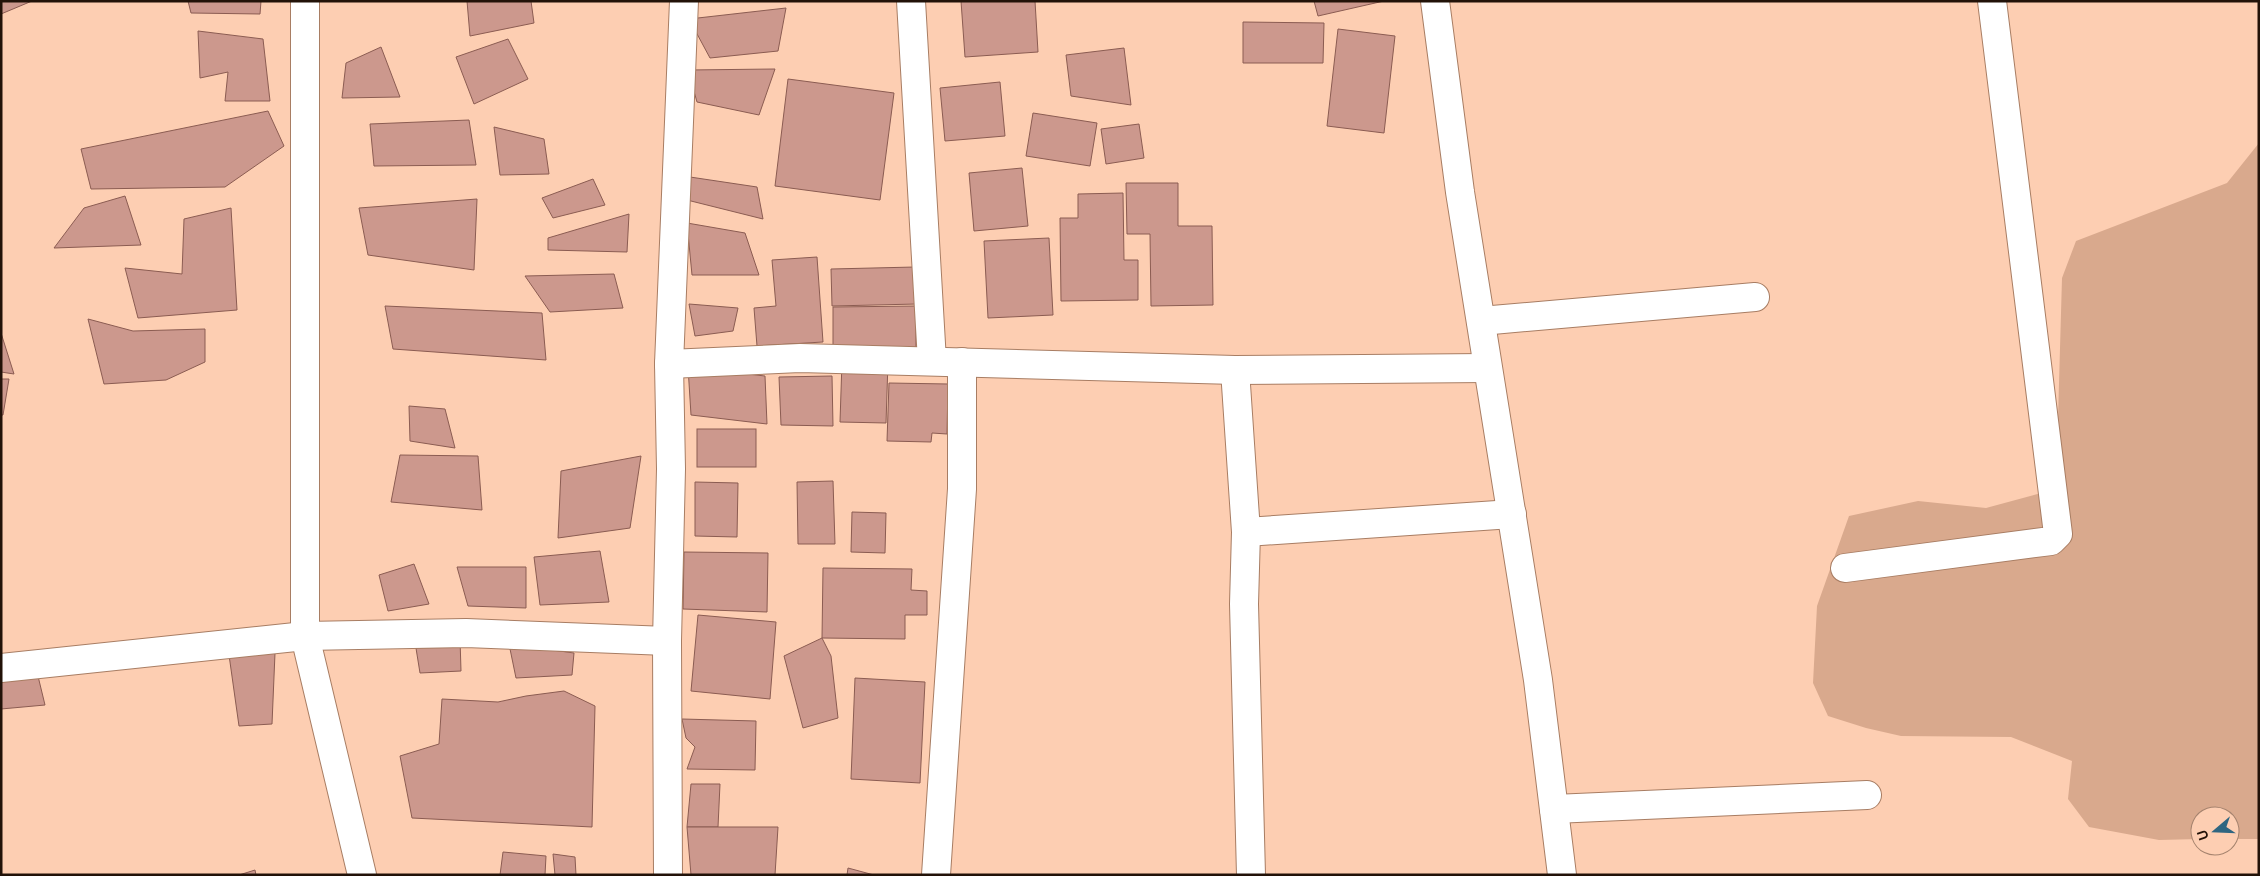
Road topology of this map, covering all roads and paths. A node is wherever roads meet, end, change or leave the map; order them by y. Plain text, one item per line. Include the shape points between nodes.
1 (305, 1) edge
2 (684, 1) edge
3 (911, 1) edge
4 (1435, 1) edge
5 (1992, 1) edge
6 (1755, 297) dead end
7 (1481, 321) junction
8 (932, 361) junction
9 (962, 362) junction
10 (669, 364) junction
11 (1487, 368) junction
12 (1235, 370) junction
13 (1512, 514) junction
14 (1246, 532) junction
15 (1845, 568) dead end
16 (305, 636) junction
17 (667, 641) junction
18 (1, 668) edge
19 (1867, 795) dead end
20 (1554, 809) junction
21 (362, 875) edge
22 (668, 875) edge
23 (936, 875) edge
24 (1251, 875) edge
25 (1562, 875) edge

1 - 16 street
2 - 10 street
3 - 8 street
4 - 7 street
5 - 15 street via 2058,534 2051,541
6 - 7 street
7 - 11 street
8 - 9 street
8 - 10 street via 800,358
9 - 12 street
9 - 23 street via 962,489
10 - 17 street via 671,469
11 - 12 street
11 - 13 street
12 - 14 street
13 - 14 street
13 - 20 street
14 - 24 street via 1244,604
16 - 17 street via 466,633
16 - 18 street
16 - 21 street
17 - 22 street
19 - 20 street
20 - 25 street

